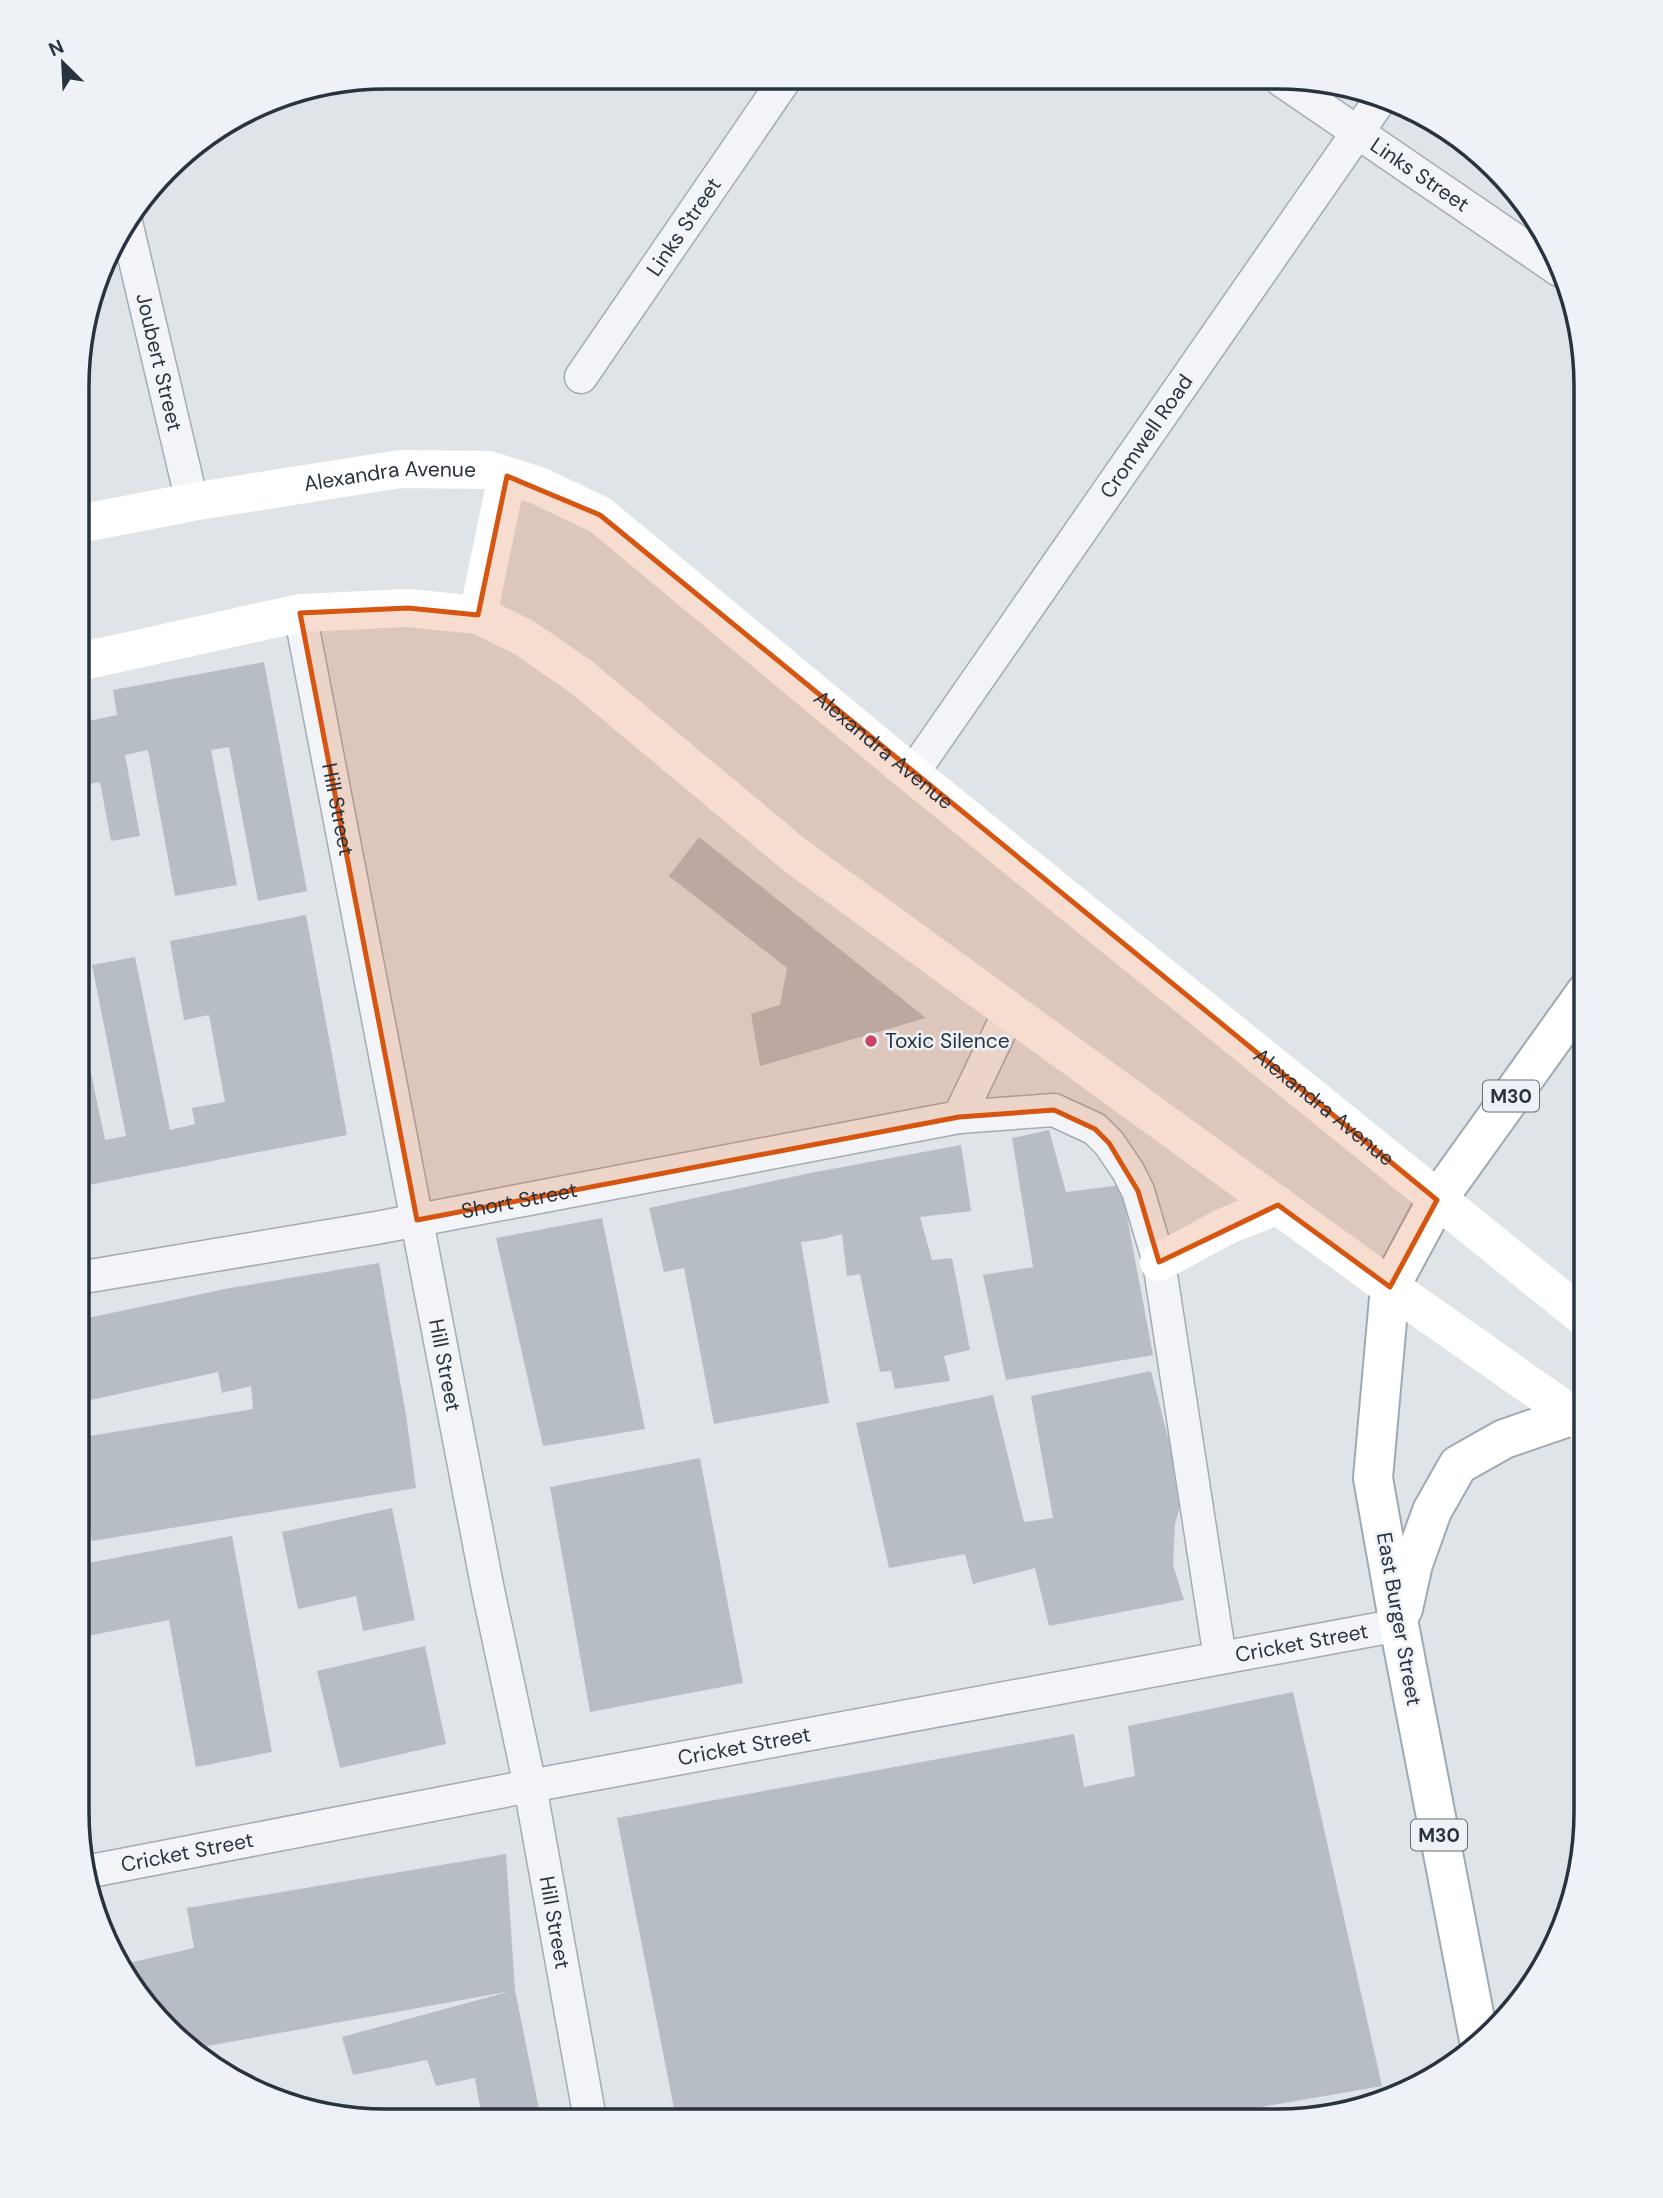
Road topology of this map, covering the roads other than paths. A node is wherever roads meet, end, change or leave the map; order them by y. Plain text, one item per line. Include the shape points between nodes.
1 (778, 89) edge
2 (1295, 90) edge
3 (1375, 106) edge
4 (1357, 132) junction
5 (130, 237) edge
6 (1546, 261) edge
7 (581, 377) dead end
8 (507, 476) junction
9 (192, 502) junction
10 (89, 522) edge
11 (300, 613) junction
12 (478, 615) junction
13 (89, 660) edge
14 (912, 774) junction
15 (1574, 1009) edge
16 (1010, 1010) junction
17 (959, 1117) junction
18 (1437, 1200) junction
19 (1278, 1205) junction
20 (417, 1220) junction
21 (1159, 1262) junction
22 (89, 1276) edge
23 (1390, 1287) junction
24 (1574, 1309) edge
25 (1574, 1416) edge
26 (1574, 1421) edge
27 (1399, 1625) junction
28 (1220, 1658) junction
29 (530, 1786) junction
30 (95, 1870) edge
31 (1476, 2032) edge
32 (588, 2109) edge

1 - 7 street, Links Street
2 - 4 street, Links Street
3 - 4 street, Cromwell Road
4 - 6 street, Links Street
4 - 14 street, Cromwell Road
5 - 9 street, Joubert Street
8 - 9 main road, Alexandra Avenue via 489,470 400,469
8 - 12 main road
8 - 14 main road, Alexandra Avenue via 600,515
9 - 10 main road, Alexandra Avenue
11 - 12 main road via 408,608
11 - 13 main road
11 - 20 street, Hill Street
12 - 16 main road via 523,637 580,676 796,856
14 - 18 main road, Alexandra Avenue
15 - 18 main road, M30
16 - 17 street
16 - 19 main road
17 - 20 street, Short Street
17 - 21 street, Short Street via 1055,1110 1095,1129 1110,1143 1138,1191
18 - 23 main road, East Burger Street / M30
18 - 24 main road, Alexandra Avenue
19 - 21 main road via 1226,1226
19 - 23 main road
20 - 22 street, Short Street
20 - 29 street, Hill Street
21 - 28 street
23 - 25 main road
23 - 27 main road, East Burger Street / M30 via 1373,1478
26 - 27 main road via 1504,1438 1458,1465 1432,1511 1413,1564
27 - 28 street, Cricket Street
27 - 31 main road, East Burger Street / M30
28 - 29 street, Cricket Street
29 - 30 street, Cricket Street
29 - 32 street, Hill Street

